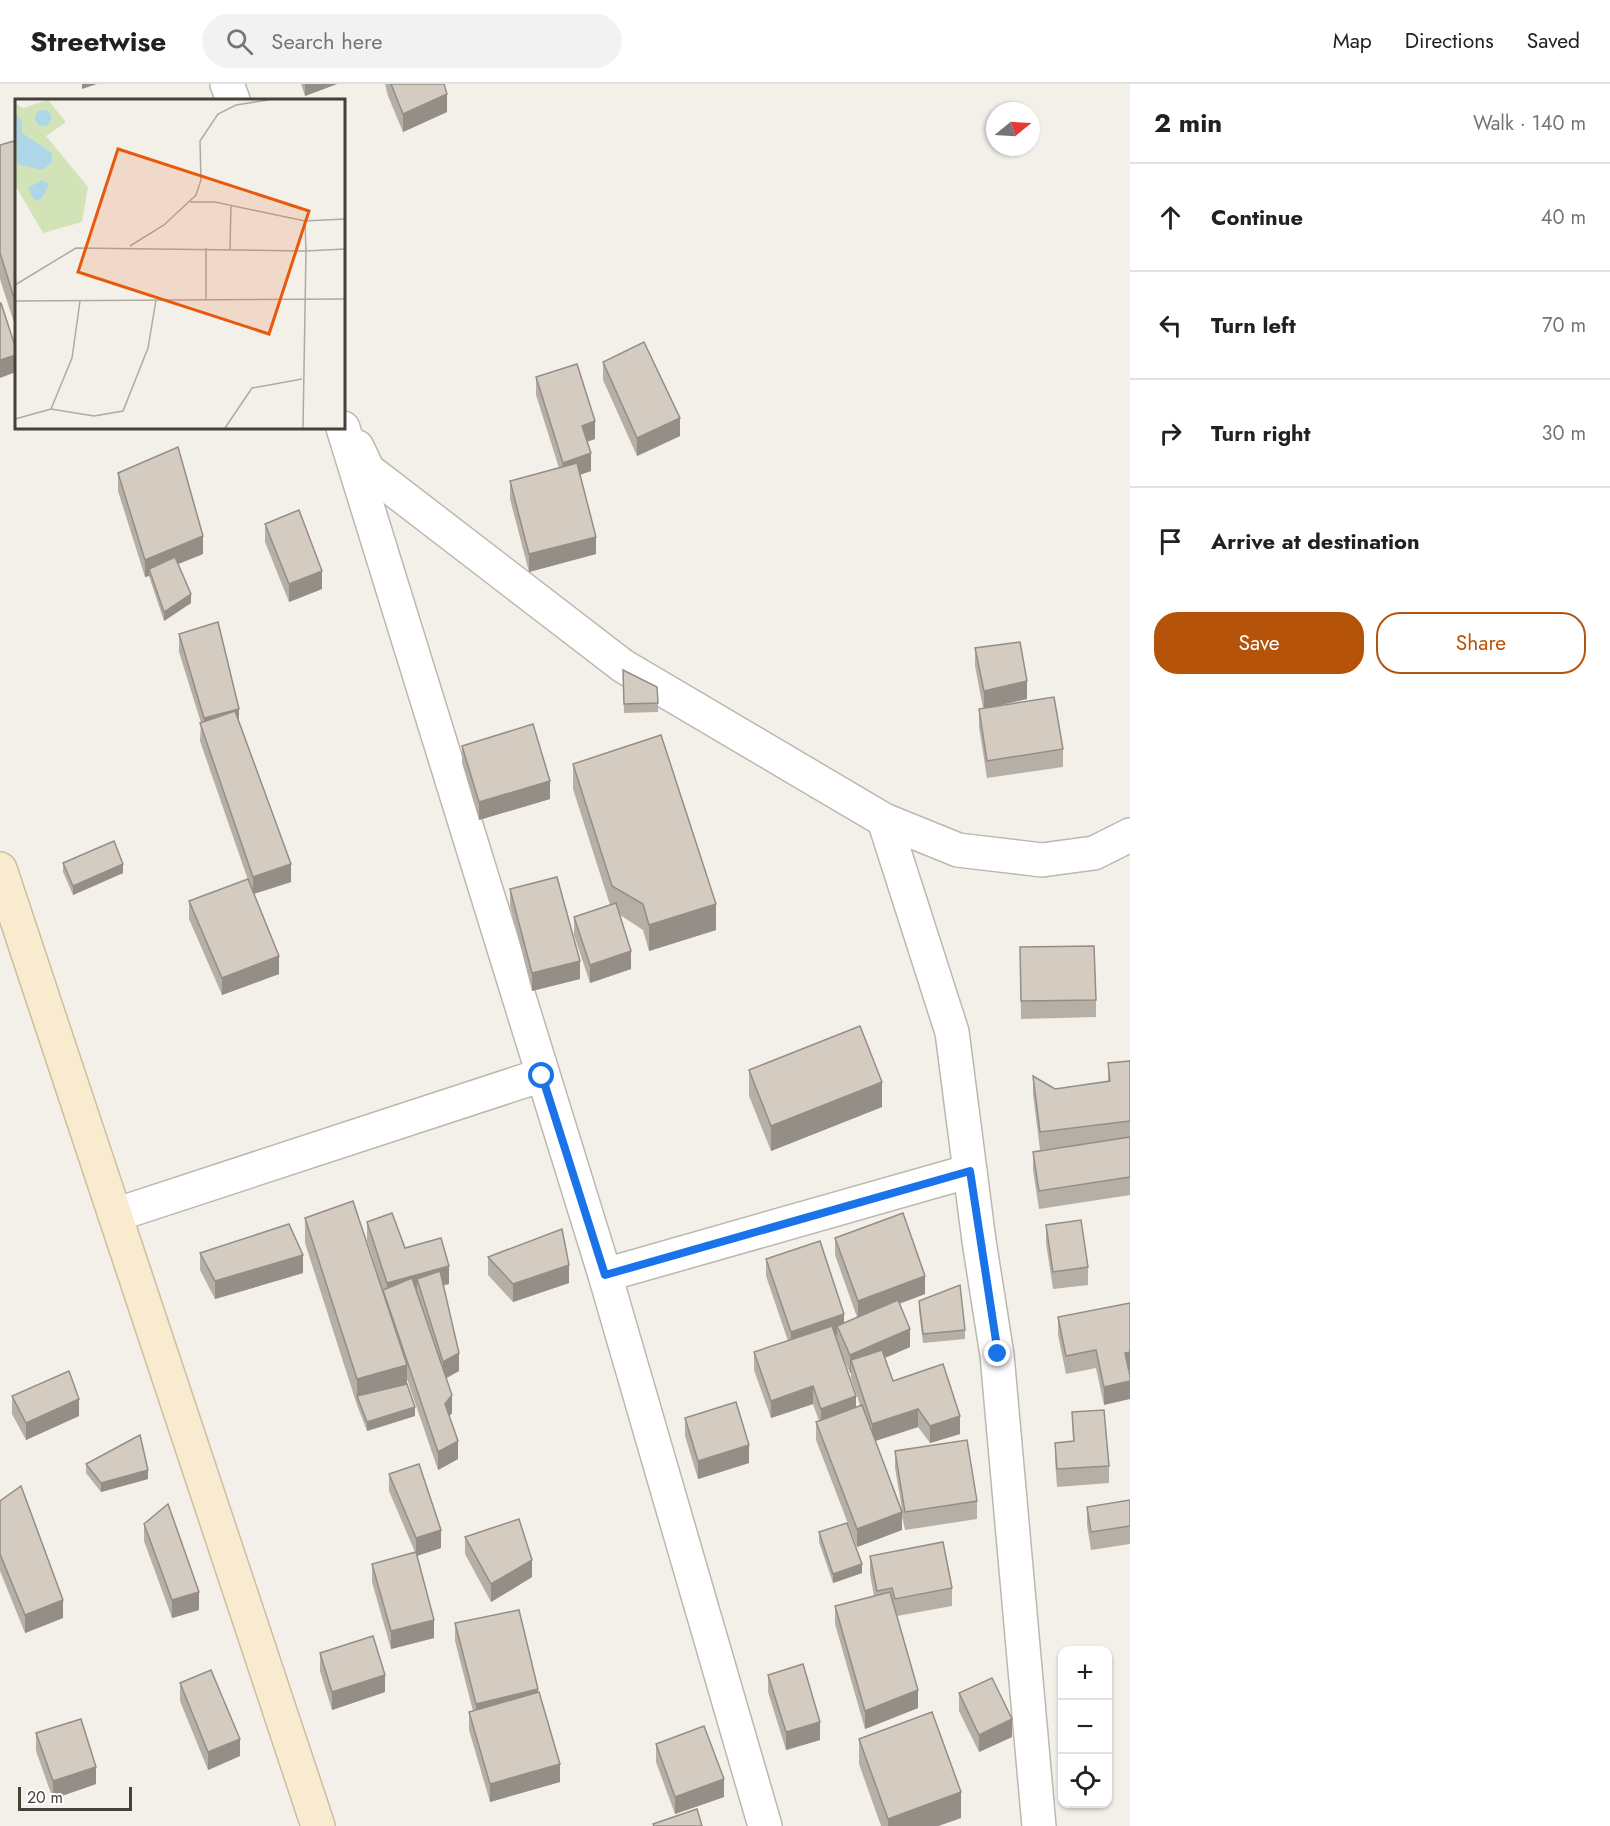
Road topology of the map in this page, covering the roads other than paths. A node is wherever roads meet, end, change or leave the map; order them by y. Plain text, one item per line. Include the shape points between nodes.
1 (227, 84) edge
2 (233, 99) edge
3 (345, 420) edge
4 (344, 429) edge
5 (884, 820) junction
6 (1130, 835) edge
7 (0, 869) edge
8 (542, 1076) junction
9 (970, 1171) junction
10 (115, 1215) junction
11 (605, 1275) junction
12 (1035, 1825) edge
13 (318, 1826) edge
14 (765, 1826) edge

1 - 2 street
3 - 5 street via 368,470 623,666
4 - 8 street
5 - 6 street via 958,850 1042,860 1094,853
5 - 9 street via 952,1032
7 - 10 street
8 - 10 street
8 - 11 street
9 - 11 street
9 - 12 street via 998,1354
10 - 13 street
11 - 14 street

